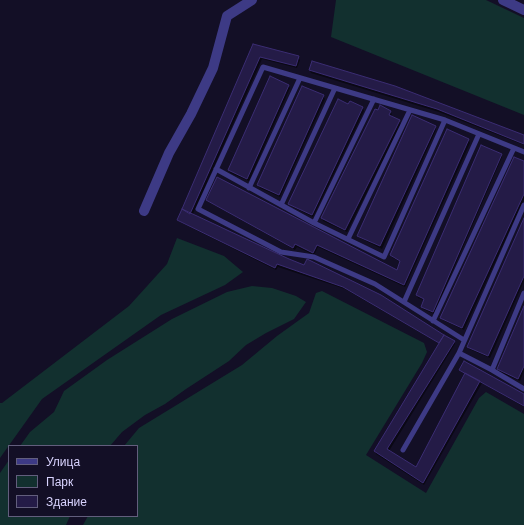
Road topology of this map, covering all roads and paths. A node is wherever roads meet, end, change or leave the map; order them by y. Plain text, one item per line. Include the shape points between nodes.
1 (252, 0) edge
2 (504, 0) edge
3 (524, 10) edge
4 (300, 78) junction
5 (336, 88) junction
6 (374, 99) junction
7 (410, 110) junction
8 (445, 120) junction
9 (479, 134) junction
10 (514, 148) junction
11 (524, 152) edge
12 (216, 169) junction
13 (250, 188) junction
14 (281, 205) junction
15 (524, 205) edge
16 (144, 211) dead end
17 (314, 223) junction
18 (348, 239) junction
19 (524, 293) edge
20 (404, 302) junction
21 (433, 321) junction
22 (464, 340) junction
23 (459, 353) junction
24 (492, 370) junction
25 (523, 386) edge
26 (404, 450) dead end

1 - 16 street via 227,16 213,68 169,153
2 - 3 street
4 - 5 lane
4 - 12 lane via 263,67
4 - 13 lane
5 - 6 lane
5 - 14 lane
6 - 7 lane
6 - 17 lane
7 - 8 lane
7 - 18 lane
8 - 9 lane
8 - 18 lane via 384,257
9 - 10 lane
9 - 20 lane
10 - 11 lane
10 - 21 lane
12 - 13 lane
12 - 20 lane via 198,209 281,252 314,257 375,284
13 - 14 lane
14 - 17 lane
15 - 22 lane
17 - 18 lane
19 - 24 lane
20 - 21 lane
21 - 22 lane
22 - 23 lane
23 - 24 lane
23 - 26 lane
24 - 25 lane

